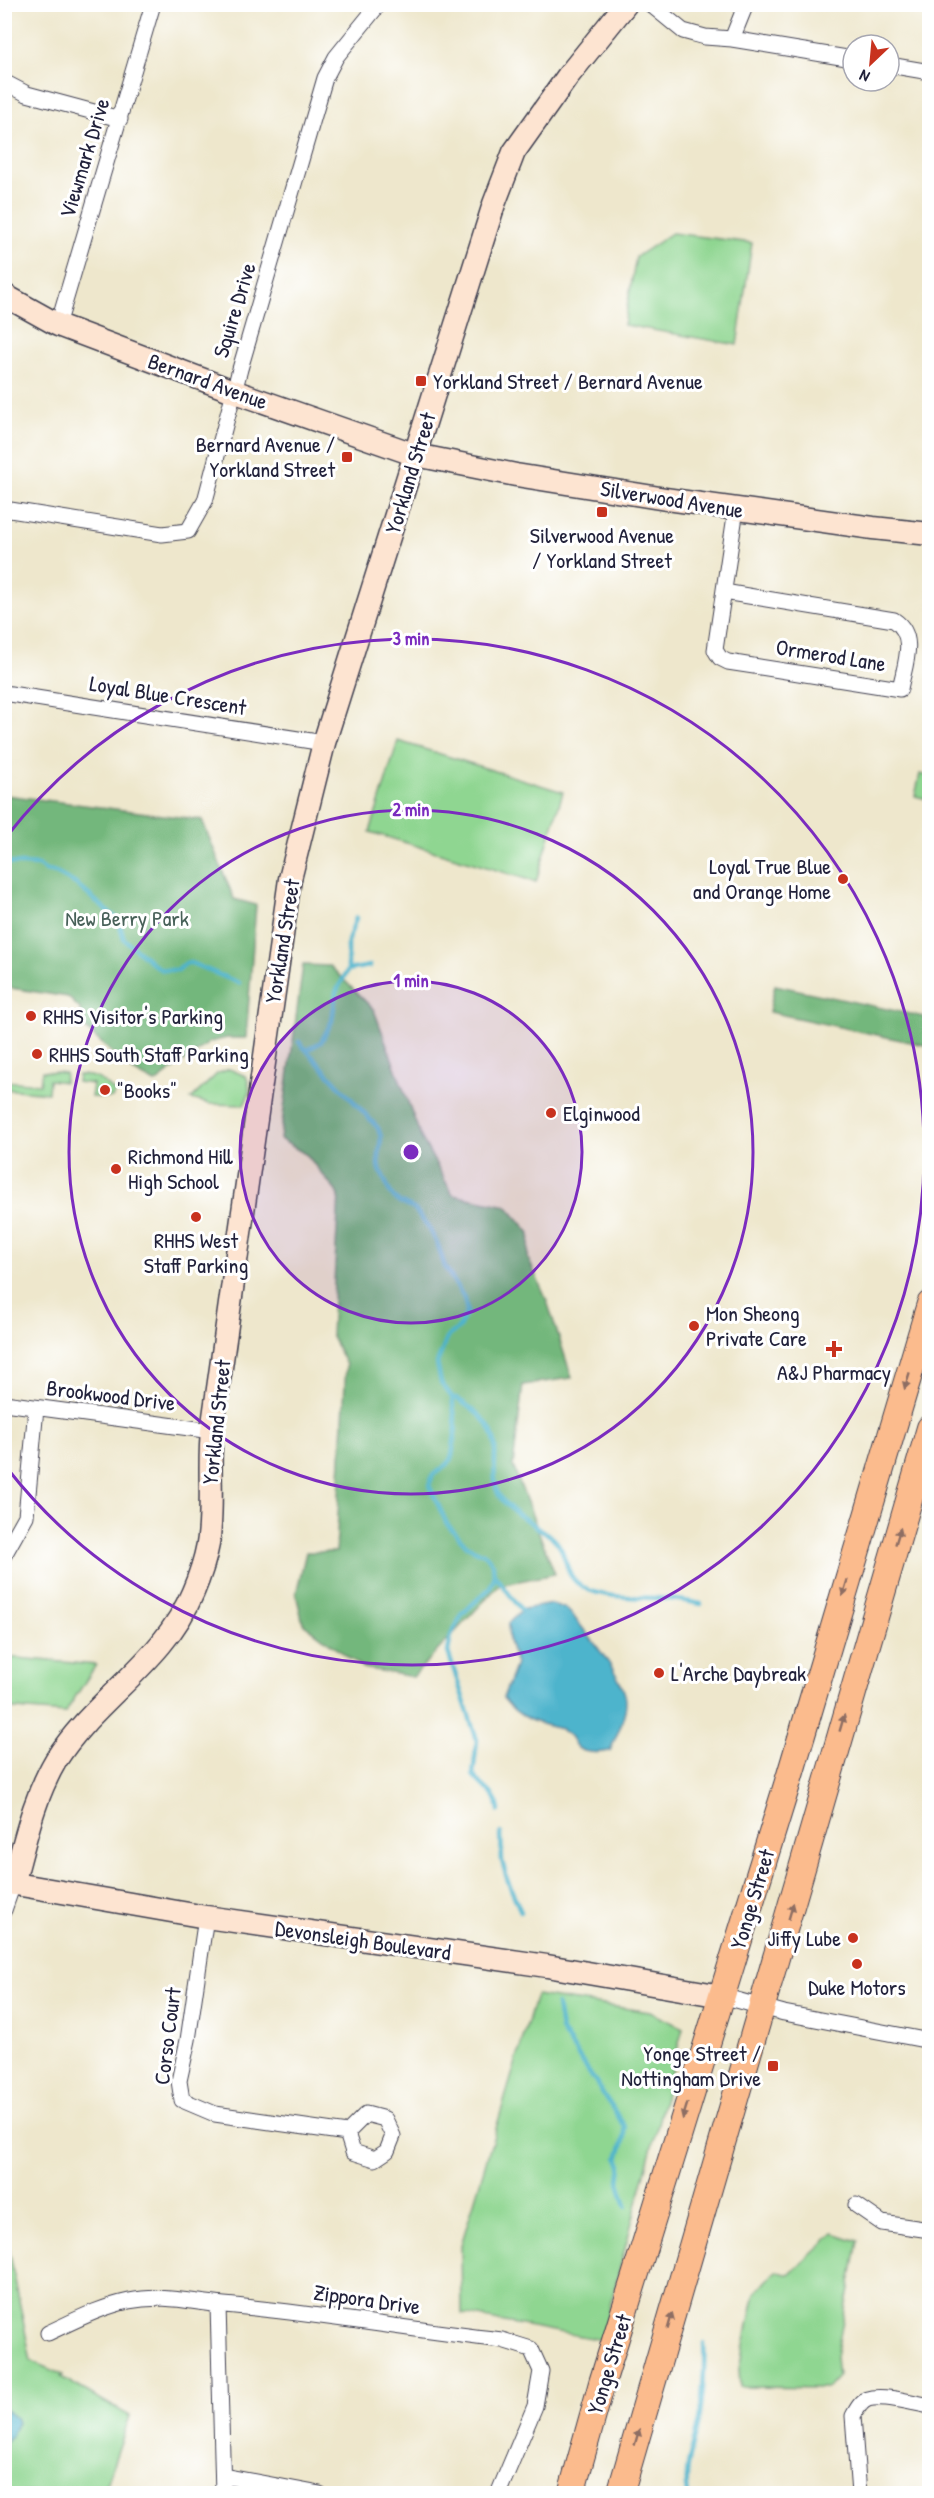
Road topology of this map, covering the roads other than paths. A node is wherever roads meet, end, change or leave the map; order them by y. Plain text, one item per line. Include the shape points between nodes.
1 (153, 4) edge
2 (379, 4) edge
3 (626, 4) edge
4 (650, 4) edge
5 (746, 4) edge
6 (732, 39) junction
7 (841, 57) edge
8 (901, 67) edge
9 (930, 72) edge
10 (4, 82) edge
11 (120, 119) junction
12 (4, 295) edge
13 (58, 325) junction
14 (233, 391) junction
15 (416, 455) junction
16 (4, 509) edge
17 (736, 509) junction
18 (930, 534) edge
19 (724, 592) junction
20 (4, 693) edge
21 (324, 742) junction
22 (930, 1304) edge
23 (4, 1403) edge
24 (36, 1408) junction
25 (930, 1428) edge
26 (212, 1431) junction
27 (4, 1555) edge
28 (9, 1883) edge
29 (4, 1910) edge
30 (206, 1917) junction
31 (722, 1996) junction
32 (761, 2007) junction
33 (930, 2041) edge
34 (347, 2133) dead end
35 (856, 2205) dead end
36 (930, 2230) edge
37 (218, 2305) junction
38 (48, 2333) dead end
39 (930, 2406) edge
40 (223, 2476) junction
41 (223, 2493) edge
42 (320, 2493) edge
43 (498, 2493) edge
44 (571, 2493) edge
45 (620, 2493) edge
46 (859, 2493) edge

1 - 11 street, Viewmark Drive
2 - 14 street, Squire Drive via 336,57 326,78
3 - 15 street, Yorkland Street via 514,152 494,204
4 - 6 street via 683,31
5 - 6 street
6 - 7 street
8 - 9 street
10 - 11 street via 27,94
11 - 13 street, Viewmark Drive
12 - 13 street, Bernard Avenue
13 - 14 street, Bernard Avenue
14 - 15 street, Bernard Avenue
14 - 16 street, Squire Drive via 205,501 188,531 162,534
15 - 17 street, Silverwood Avenue via 516,475
15 - 21 street, Yorkland Street
17 - 18 street, Silverwood Avenue
17 - 19 street, Ormerod Lane
19 - 19 street, Ormerod Lane via 715,650 724,661 900,689 908,637 894,620
20 - 21 street, Loyal Blue Crescent
21 - 26 street, Yorkland Street via 290,879
22 -> 31 main road, Yonge Street
23 - 24 street, Brookwood Drive
24 - 26 street, Brookwood Drive
24 - 27 street via 26,1516
32 -> 25 main road, Yonge Street
26 - 28 street, Yorkland Street via 208,1545 194,1592 159,1647 57,1759 31,1814
28 - 29 street
28 - 30 street, Devonsleigh Boulevard
30 - 31 street, Devonsleigh Boulevard
30 - 34 street, Corso Court via 179,2081 182,2100 215,2114
31 - 32 street
31 -> 44 main road, Yonge Street
32 - 33 street
45 -> 32 main road, Yonge Street
35 - 36 street via 882,2223
37 - 38 street, Zippora Drive via 167,2297 129,2301 99,2309
37 - 40 street
37 - 43 street, Zippora Drive via 502,2340 531,2349 541,2371 535,2406
39 - 46 street via 877,2397 859,2405 853,2416
40 - 41 street
40 - 42 street

